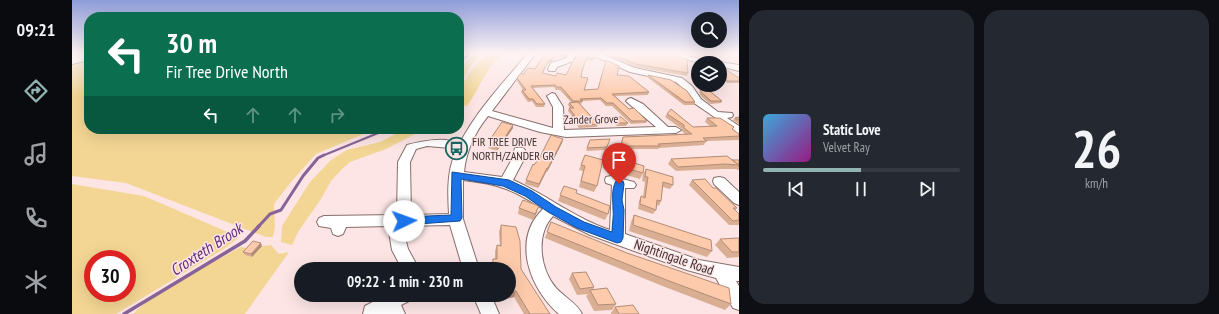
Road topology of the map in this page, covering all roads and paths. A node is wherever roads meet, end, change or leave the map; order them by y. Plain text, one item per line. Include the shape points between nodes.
1 (521, 68) edge
2 (553, 68) edge
3 (614, 68) edge
4 (562, 71) dead end
5 (552, 95) dead end
6 (630, 101) dead end
7 (486, 112) junction
8 (716, 115) junction
9 (728, 115) dead end
10 (739, 131) edge
11 (559, 133) junction
12 (451, 145) dead end
13 (519, 150) dead end
14 (456, 175) junction
15 (718, 180) dead end
16 (506, 183) junction
17 (620, 183) dead end
18 (739, 200) edge
19 (552, 210) junction
20 (456, 218) junction
21 (399, 221) junction
22 (324, 222) dead end
23 (617, 238) junction
24 (407, 262) edge
25 (469, 262) edge
26 (731, 273) edge
27 (485, 302) edge
28 (739, 302) edge
29 (397, 304) edge
30 (372, 312) dead end
31 (490, 314) edge
32 (572, 314) edge

1 - 7 street
2 - 4 street via 552,70
3 - 8 street via 623,73 683,79 697,101
5 - 11 street via 558,107
6 - 11 street, Zander Grove via 670,130
7 - 11 street, Zander Grove
7 - 14 street via 465,143
8 - 9 street
8 - 10 street
12 - 21 street via 427,143 411,147 404,162
13 - 16 street via 517,161
14 - 16 street, Nightingale Road
14 - 20 street
15 - 18 street
16 - 19 street, Nightingale Road
17 - 23 street via 617,200
19 - 23 street, Nightingale Road via 580,225
19 - 32 street via 543,217 536,229 534,255 545,287
20 - 21 street
20 - 25 street
21 - 22 street via 338,226
21 - 24 street via 400,250
23 - 26 street, Nightingale Road via 699,268
26 - 28 street
27 - 31 street
29 - 30 street

